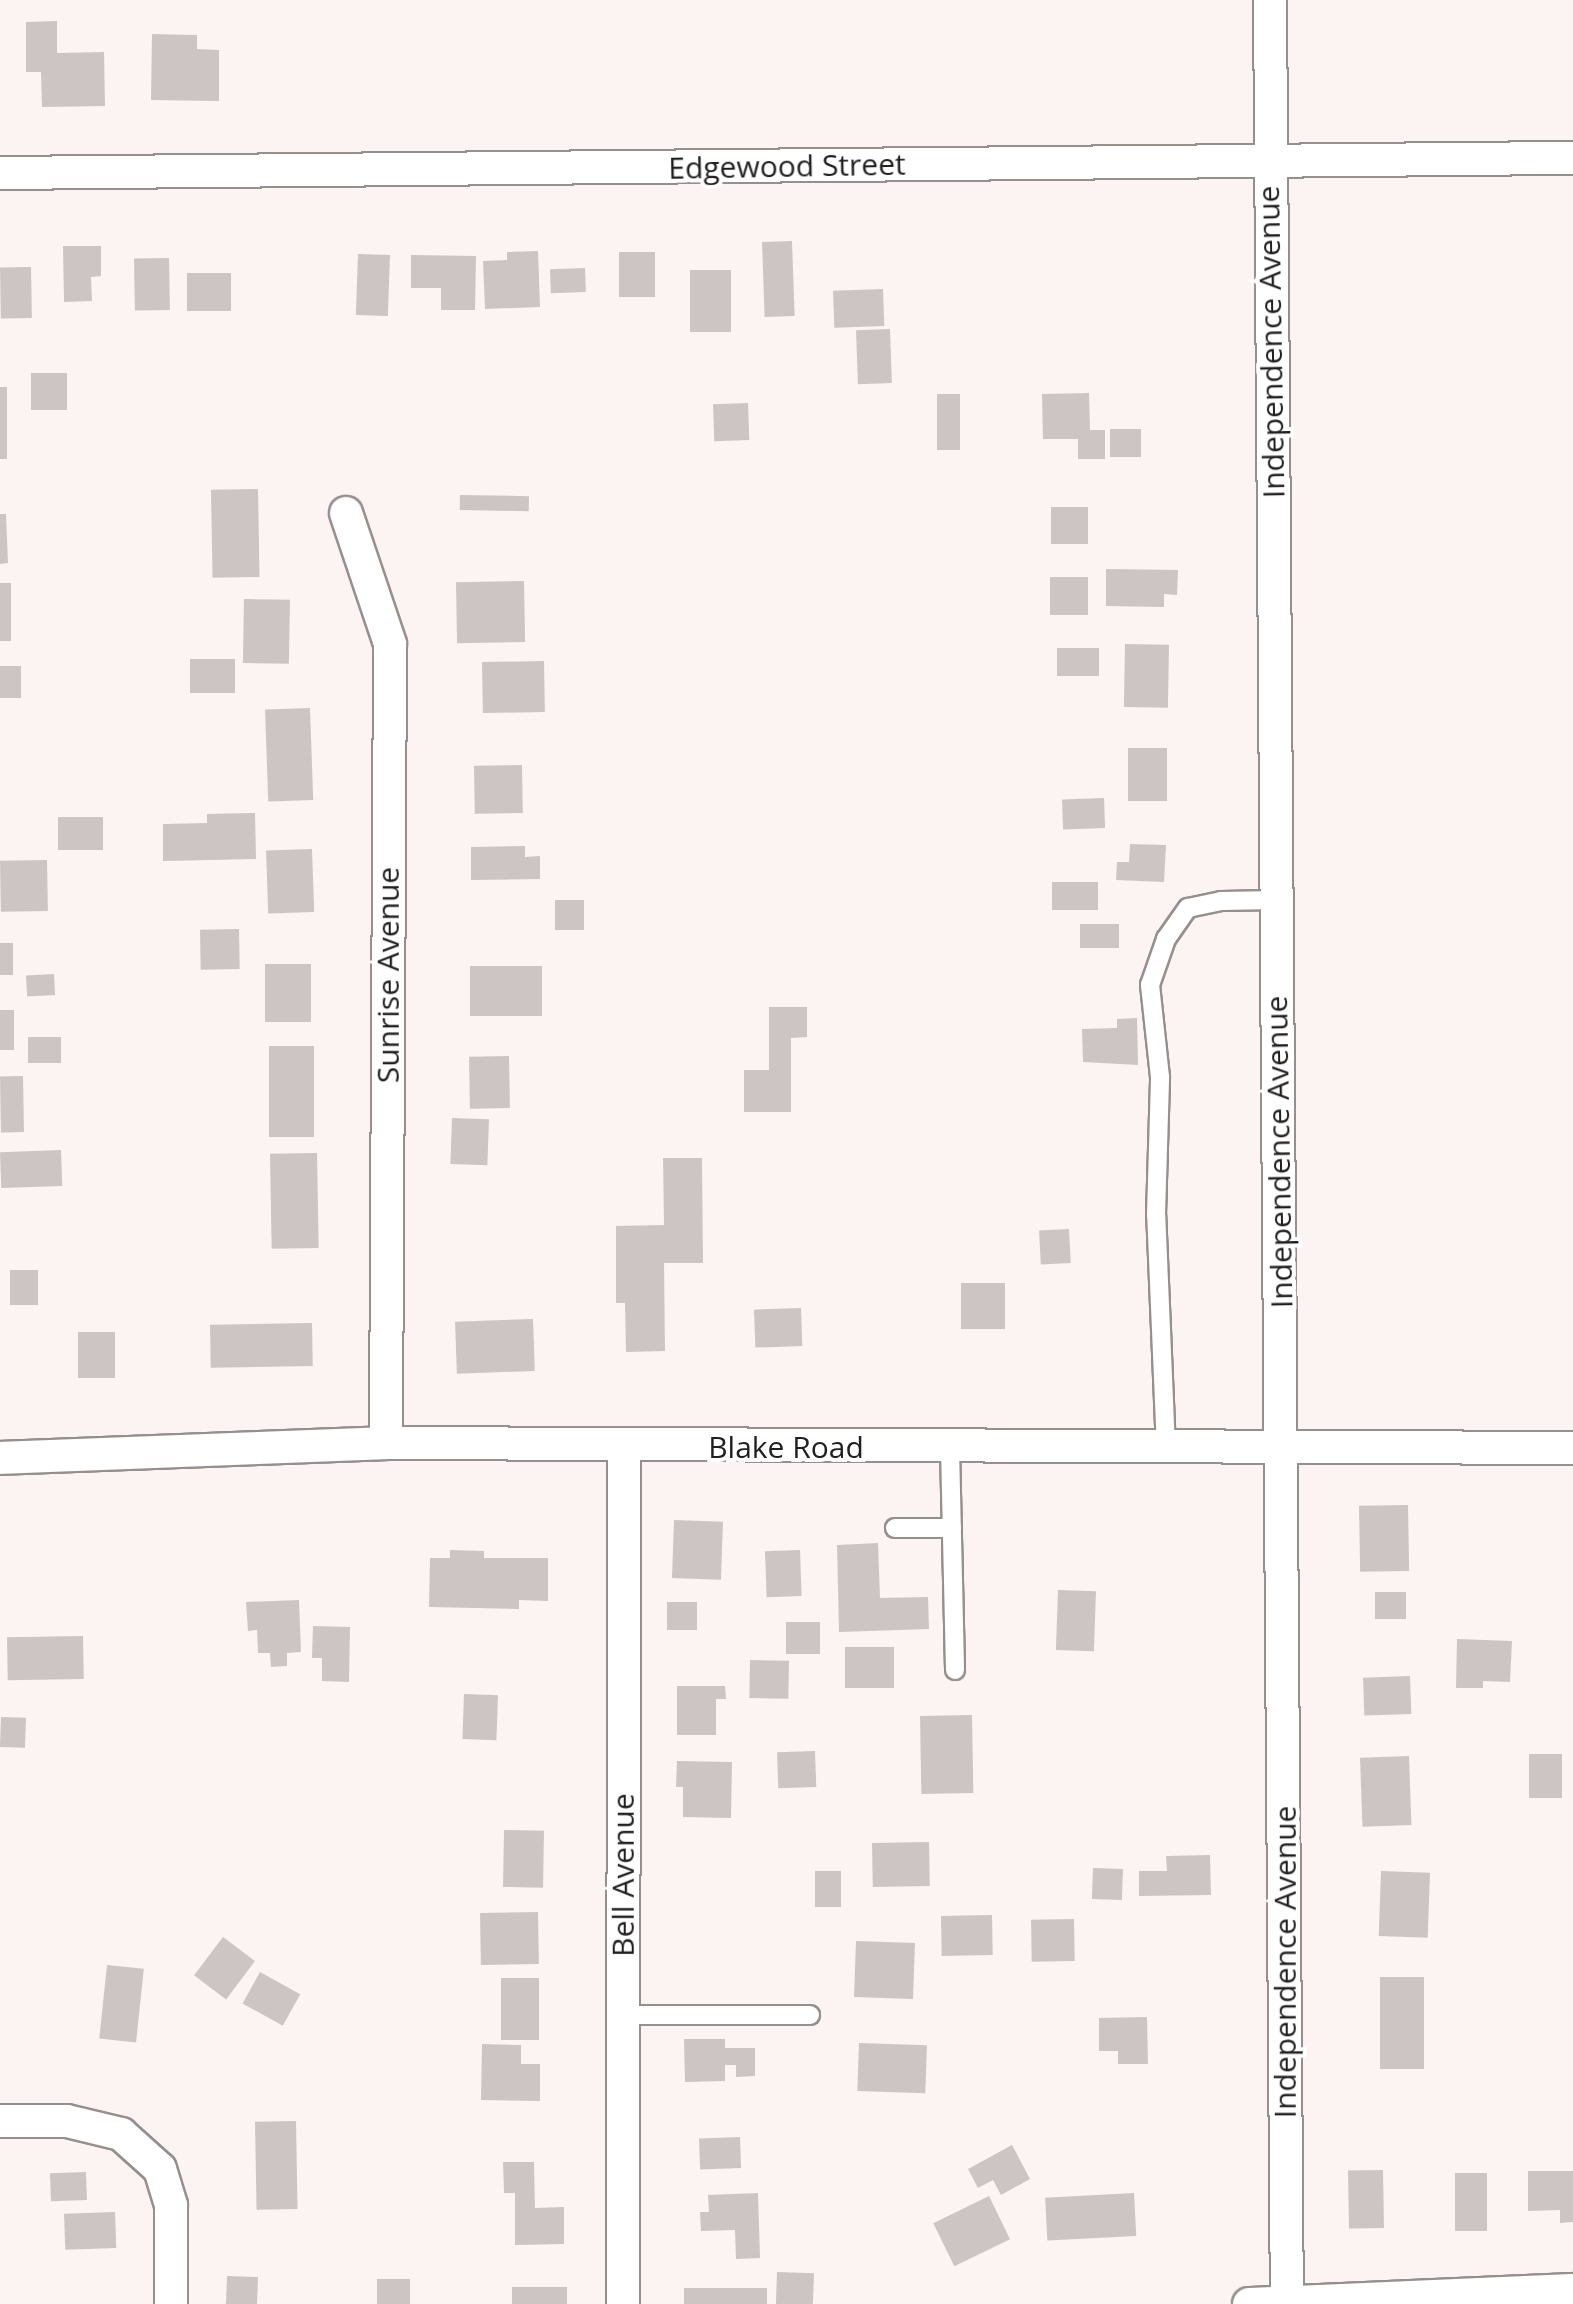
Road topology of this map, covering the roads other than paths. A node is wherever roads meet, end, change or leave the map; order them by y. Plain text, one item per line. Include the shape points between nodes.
1 (1270, 0) edge
2 (1573, 158) edge
3 (1269, 162) junction
4 (0, 173) edge
5 (346, 514) dead end
6 (1276, 900) junction
7 (386, 1443) junction
8 (624, 1446) junction
9 (950, 1448) junction
10 (1573, 1448) edge
11 (1166, 1449) junction
12 (1282, 1449) junction
13 (0, 1458) edge
14 (895, 1528) dead end
15 (952, 1528) junction
16 (955, 1670) dead end
17 (623, 2015) junction
18 (810, 2015) dead end
19 (0, 2120) edge
20 (1573, 2290) edge
21 (1287, 2302) edge
22 (171, 2304) edge
23 (623, 2304) edge
24 (1249, 2304) edge

1 - 3 street, Independence Avenue
2 - 3 street, Edgewood Street
3 - 4 street, Edgewood Street
3 - 6 street, Independence Avenue
5 - 7 street, Sunrise Avenue via 390,644
6 - 11 lane via 1188,908 1166,939 1150,986 1160,1077 1156,1215
6 - 12 street, Independence Avenue
7 - 8 street, Blake Road
7 - 13 street, Blake Road
8 - 9 street, Blake Road
8 - 17 street, Bell Avenue
9 - 11 street, Blake Road
9 - 15 lane
10 - 12 street, Blake Road
11 - 12 street, Blake Road
12 - 21 street, Independence Avenue
14 - 15 lane
15 - 16 lane
17 - 18 lane
17 - 23 street, Bell Avenue
19 - 22 street via 66,2120 121,2134 160,2169 171,2204
20 - 21 street
21 - 24 street

